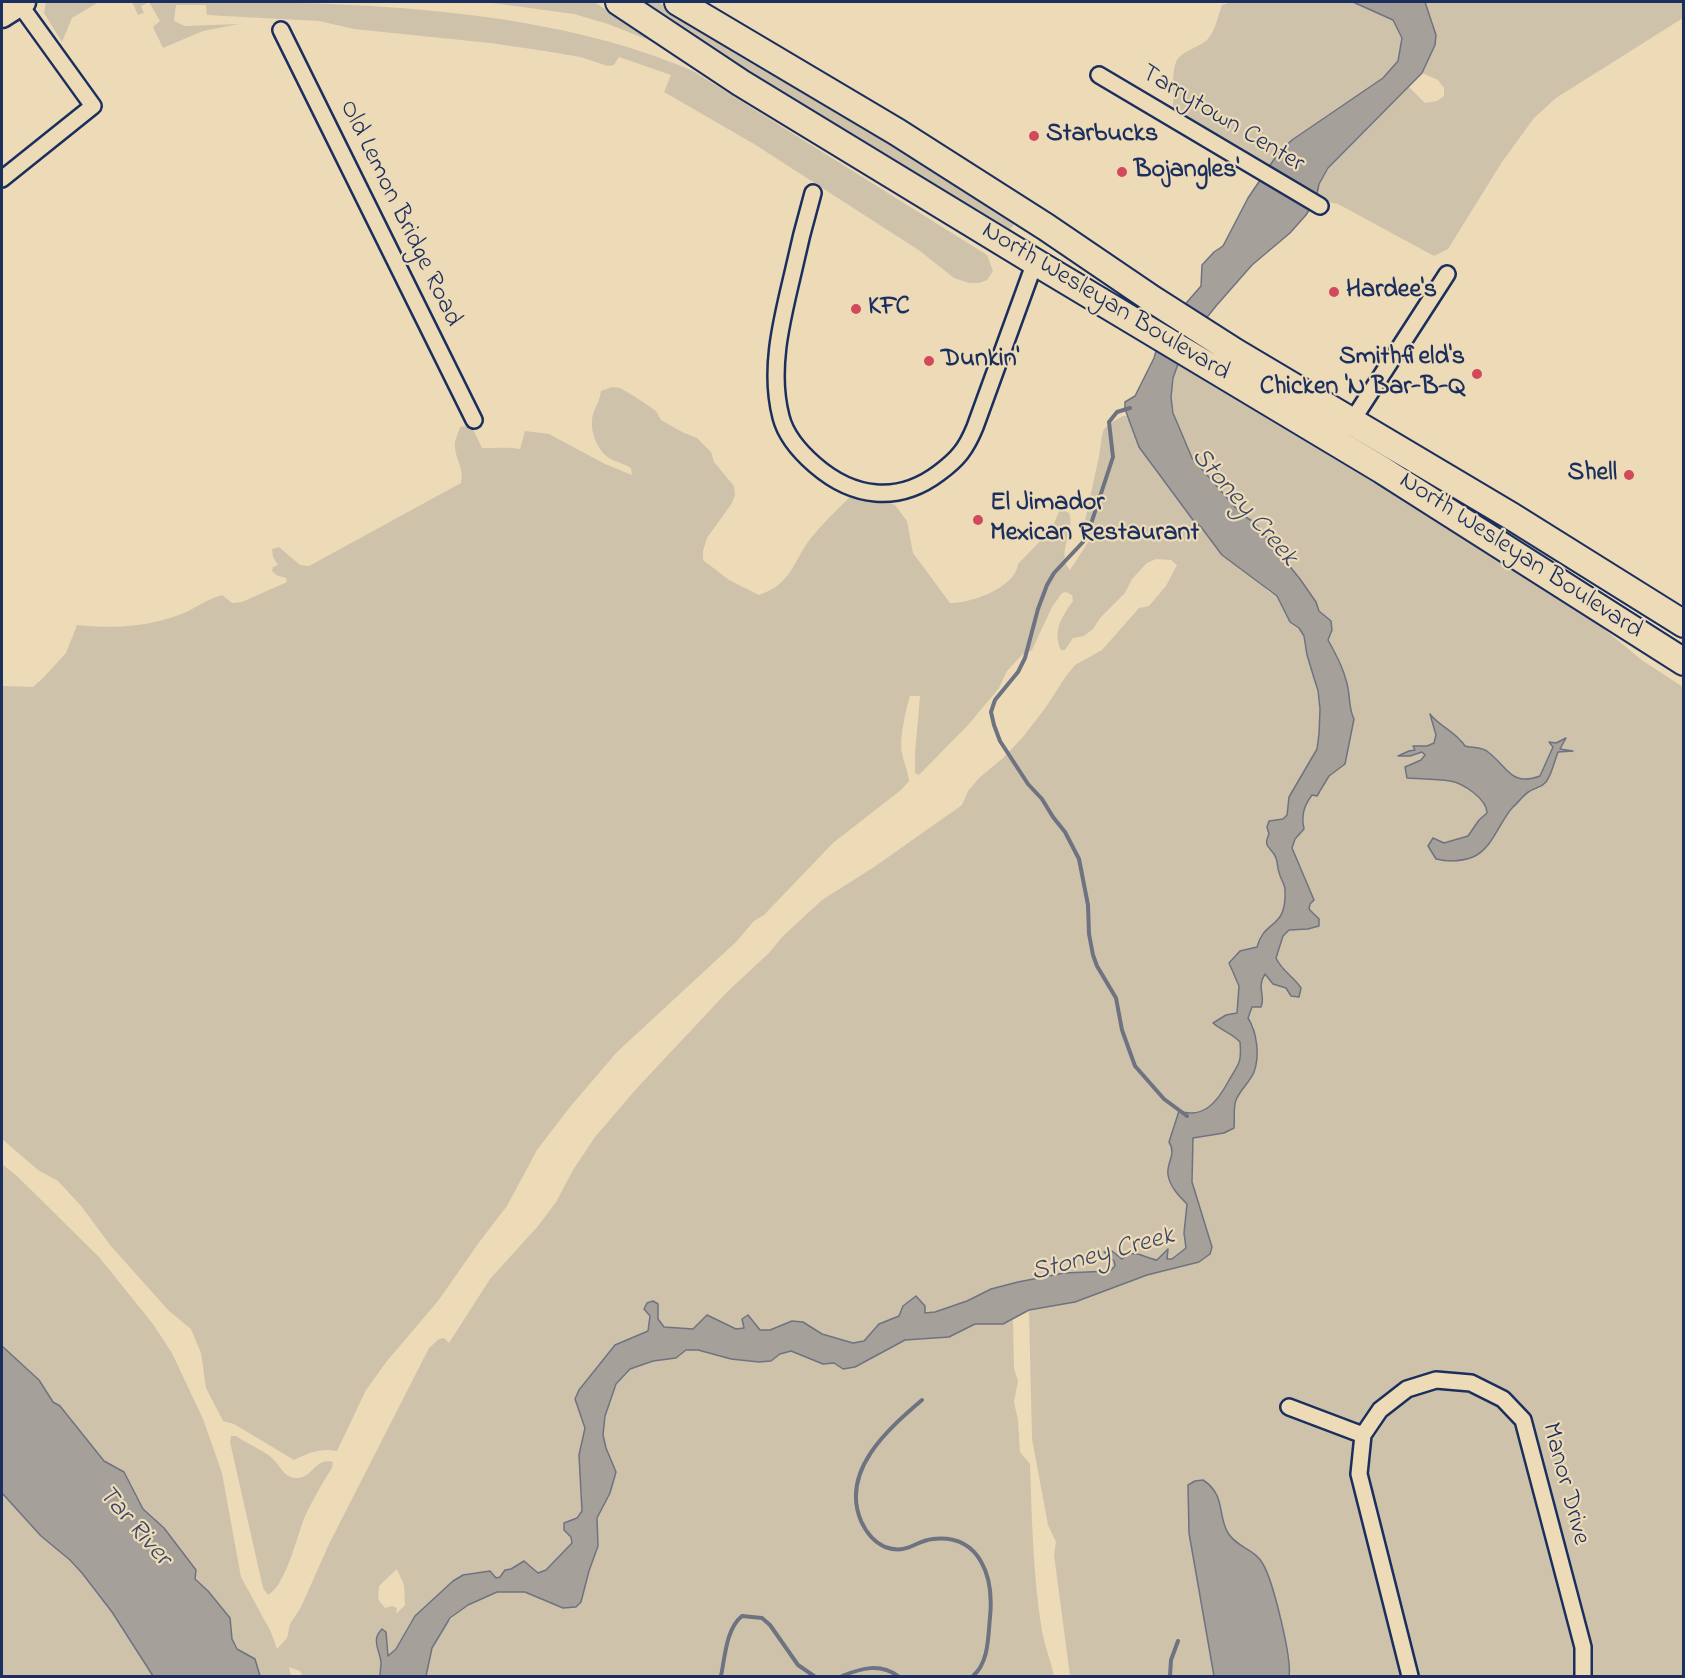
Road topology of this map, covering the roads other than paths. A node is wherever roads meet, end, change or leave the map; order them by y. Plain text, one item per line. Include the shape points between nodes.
1 (619, 2) edge
2 (678, 2) edge
3 (686, 2) edge
4 (16, 6) edge
5 (705, 18) junction
6 (281, 30) dead end
7 (1099, 75) dead end
8 (2, 179) edge
9 (813, 193) dead end
10 (1320, 206) dead end
11 (1035, 262) junction
12 (1447, 274) dead end
13 (1229, 362) junction
14 (474, 420) dead end
15 (1352, 421) junction
16 (1511, 516) junction
17 (1495, 541) junction
18 (1683, 624) edge
19 (1683, 662) edge
20 (1289, 1407) dead end
21 (1363, 1435) junction
22 (1410, 1677) edge
23 (1583, 1677) edge

1 - 11 highway, North Wesleyan Boulevard via 741,82
2 - 5 highway, North Wesleyan Boulevard
3 - 5 highway
4 - 8 street via 93,106
5 - 13 highway, North Wesleyan Boulevard via 897,132 1046,227 1152,299
6 - 14 street, Old Lemon Bridge Road
7 - 10 street, Tarrytown Center
9 - 11 street via 777,350 781,418 799,452 846,486 865,492 906,492 931,479 963,453
11 - 13 highway, North Wesleyan Boulevard via 1135,321
12 - 15 street
13 - 15 highway, North Wesleyan Boulevard
13 - 17 highway, North Wesleyan Boulevard
15 - 16 highway, North Wesleyan Boulevard
16 - 17 highway
16 - 18 highway, North Wesleyan Boulevard
17 - 19 highway, North Wesleyan Boulevard
20 - 21 street
21 - 22 street, Manor Drive via 1359,1474
21 - 23 street, Manor Drive via 1380,1410 1407,1389 1436,1380 1471,1383 1503,1399 1523,1420 1583,1647

